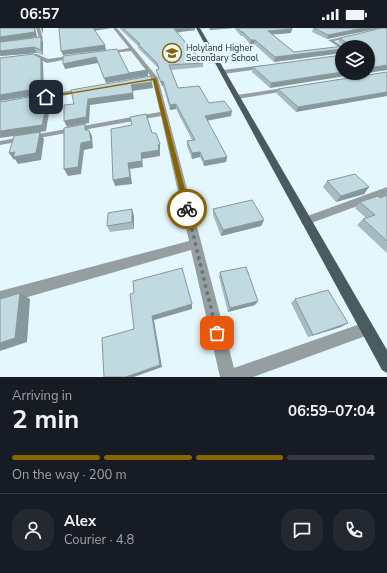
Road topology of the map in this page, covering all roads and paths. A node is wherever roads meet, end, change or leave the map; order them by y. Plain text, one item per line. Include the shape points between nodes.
1 (38, 28) edge
2 (115, 28) edge
3 (198, 28) edge
4 (359, 35) edge
5 (27, 41) edge
6 (335, 43) edge
7 (132, 49) junction
8 (101, 53) edge
9 (86, 56) edge
10 (0, 60) edge
11 (271, 66) edge
12 (223, 72) junction
13 (300, 87) edge
14 (93, 89) edge
15 (238, 97) junction
16 (23, 101) edge
17 (164, 113) junction
18 (0, 143) edge
19 (387, 191) edge
20 (306, 221) junction
21 (196, 244) junction
22 (0, 298) edge
23 (366, 328) junction
24 (387, 366) edge
25 (228, 377) edge
26 (231, 377) edge

1 - 5 street via 41,39
2 - 7 street
3 - 12 main road
4 - 6 street via 330,40
7 - 8 street
7 - 17 street via 151,79
9 - 10 street via 47,61 38,56
11 - 12 street
12 - 15 main road
13 - 15 street
14 - 16 street
15 - 20 main road
17 - 18 street
17 - 21 street
19 - 20 street
20 - 23 main road
21 - 22 street
21 - 25 street
23 - 24 main road
23 - 26 street

